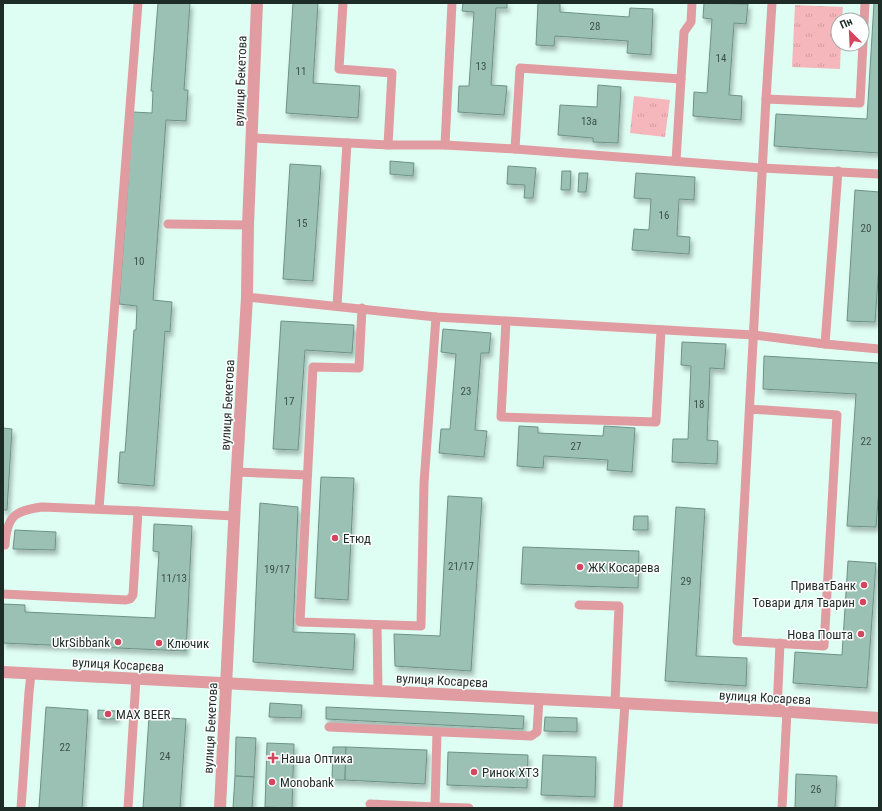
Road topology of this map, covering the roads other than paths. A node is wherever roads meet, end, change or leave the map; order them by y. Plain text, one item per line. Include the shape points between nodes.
1 (138, 3) edge
2 (257, 3) edge
3 (343, 3) edge
4 (452, 3) edge
5 (692, 3) edge
6 (772, 3) edge
7 (865, 3) edge
8 (681, 79) junction
9 (766, 99) junction
10 (252, 138) junction
11 (347, 143) junction
12 (388, 145) junction
13 (445, 145) junction
14 (515, 149) junction
15 (676, 161) junction
16 (762, 168) junction
17 (838, 171) junction
18 (879, 174) edge
19 (168, 224) dead end
20 (248, 225) junction
21 (247, 297) junction
22 (338, 306) junction
23 (362, 308) junction
24 (436, 317) junction
25 (506, 321) junction
26 (661, 330) junction
27 (754, 335) junction
28 (825, 344) junction
29 (879, 349) edge
30 (750, 409) junction
31 (237, 472) junction
32 (307, 475) junction
33 (99, 509) junction
34 (138, 511) junction
35 (234, 516) junction
36 (5, 545) dead end
37 (3, 594) edge
38 (579, 606) dead end
39 (377, 626) junction
40 (780, 643) junction
41 (3, 672) edge
42 (31, 674) junction
43 (136, 679) junction
44 (227, 684) junction
45 (378, 691) junction
46 (538, 699) junction
47 (620, 703) junction
48 (782, 711) junction
49 (879, 718) edge
50 (329, 728) dead end
51 (437, 732) junction
52 (370, 804) dead end
53 (434, 807) junction
54 (22, 808) edge
55 (128, 808) edge
56 (220, 808) edge
57 (469, 808) edge
58 (618, 808) edge
59 (782, 808) edge

1 - 33 lane
2 - 10 street, вулиця Бекетова
3 - 12 lane via 339,69 392,73
4 - 13 lane
5 - 8 lane via 691,22 684,32
6 - 9 lane
7 - 9 lane via 860,103
8 - 14 lane via 520,68
8 - 15 lane
9 - 16 lane
10 - 11 lane
10 - 20 street, вулиця Бекетова
11 - 12 lane
11 - 22 lane
12 - 13 lane
13 - 14 lane
14 - 15 lane
15 - 16 lane
16 - 17 lane
16 - 27 lane
17 - 18 lane
17 - 28 lane
19 - 20 lane
20 - 21 street, вулиця Бекетова
21 - 22 lane
21 - 31 street, вулиця Бекетова
22 - 23 lane
23 - 24 lane
23 - 32 lane via 359,368 312,367
24 - 25 lane
24 - 39 lane via 424,483 421,626
25 - 26 lane
25 - 26 lane via 501,417 656,422
26 - 27 lane
27 - 28 lane
27 - 30 lane
28 - 29 lane
30 - 40 lane via 737,640
30 - 40 lane via 837,415 824,646
31 - 32 lane
31 - 35 street, вулиця Бекетова
32 - 39 lane via 300,622
33 - 34 lane
33 - 36 lane via 26,509 18,513 8,525
34 - 35 lane
34 - 37 lane via 133,595 130,599
35 - 44 street, вулиця Бекетова
38 - 47 lane via 619,606
39 - 45 lane
40 - 48 lane
41 - 42 street, вулиця Косарєва
42 - 43 street, вулиця Косарєва
42 - 54 lane
43 - 44 street, вулиця Косарєва
43 - 55 lane
44 - 45 street, вулиця Косарєва
44 - 56 street, вулиця Бекетова
45 - 46 street, вулиця Косарєва
46 - 47 street, вулиця Косарєва
46 - 51 lane via 537,732 531,736
47 - 48 street, вулиця Косарєва
47 - 58 lane
48 - 49 street, вулиця Косарєва
48 - 59 lane
50 - 51 lane
51 - 53 lane
52 - 53 lane
53 - 57 lane

